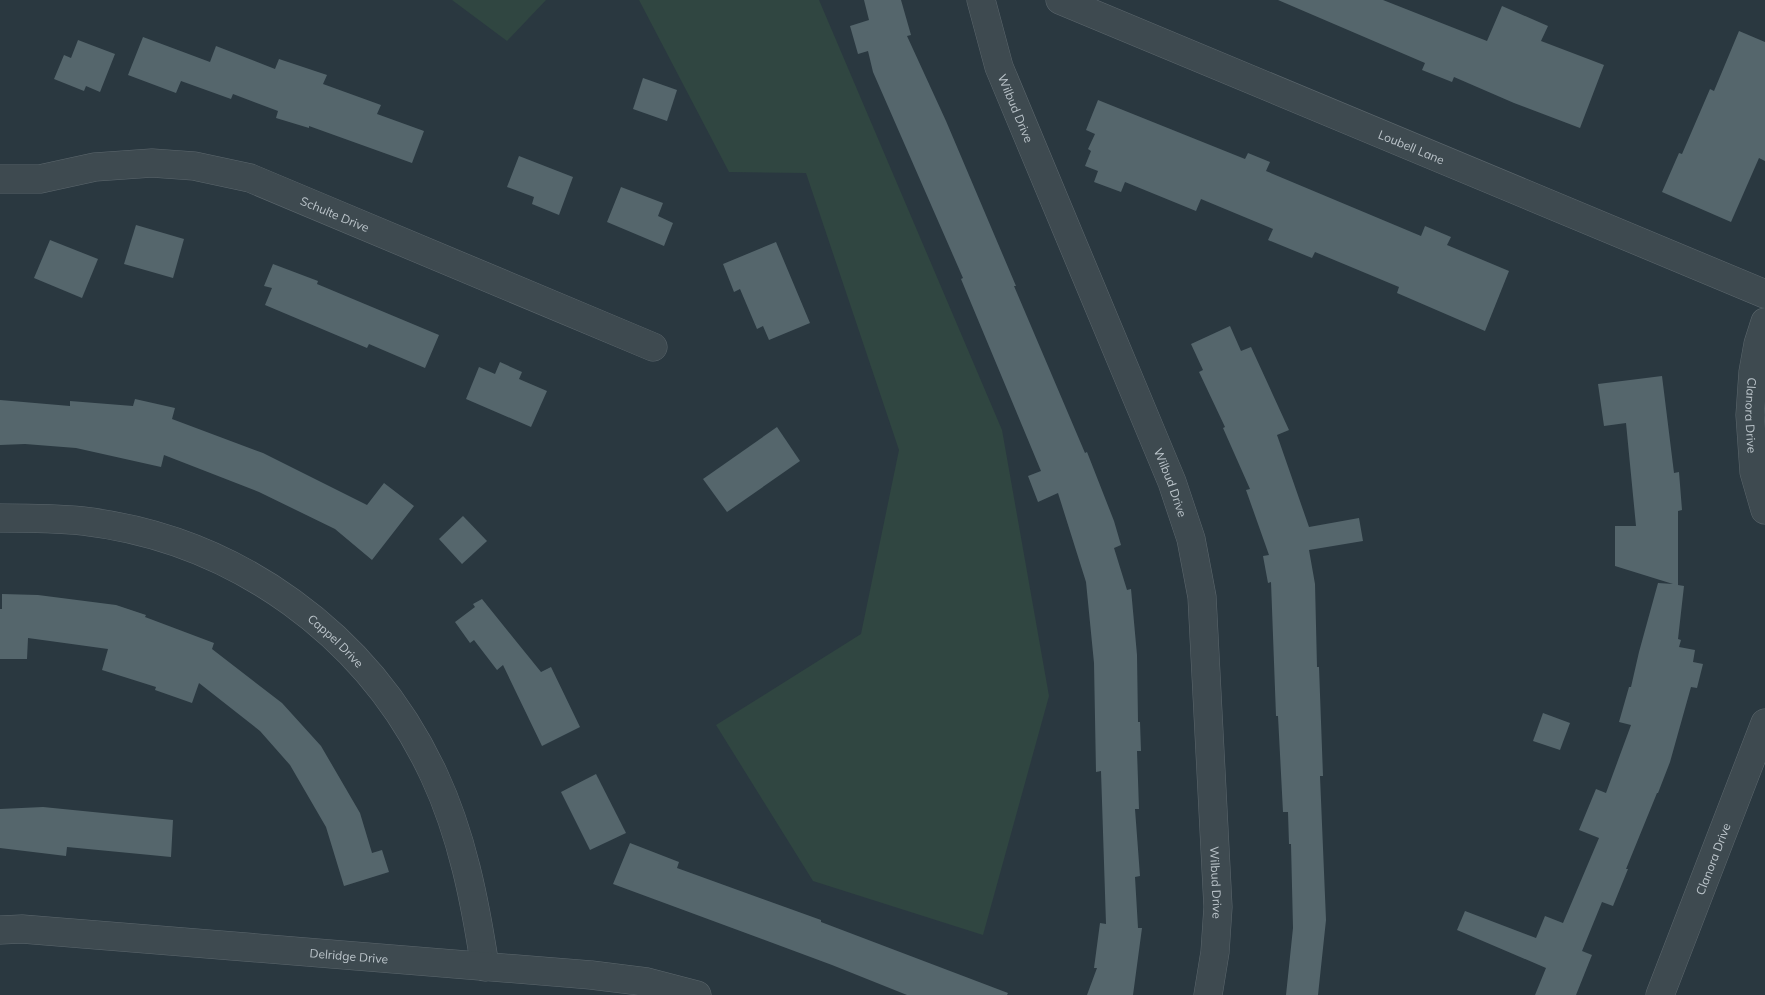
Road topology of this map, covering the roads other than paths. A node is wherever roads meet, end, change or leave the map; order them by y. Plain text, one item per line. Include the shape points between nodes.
1 (981, 0) edge
2 (1060, 0) edge
3 (0, 179) edge
4 (1765, 294) edge
5 (1765, 322) edge
6 (653, 347) dead end
7 (1765, 510) edge
8 (0, 518) edge
9 (1765, 723) edge
10 (0, 930) edge
11 (485, 967) junction
12 (697, 995) edge
13 (1208, 995) edge
14 (1660, 995) edge

1 - 13 street, Wilbud Drive via 999,67 1172,482 1191,539 1202,597 1218,906
2 - 4 street, Loubell Lane
3 - 6 street, Schulte Drive via 40,179 95,168 152,163 194,166 250,178
5 - 7 street, Clanora Drive via 1753,372 1750,415 1754,472
8 - 11 street, Cappel Drive via 84,521 142,532 198,551 259,581 300,607 344,645 382,688 407,724 434,775 460,845 476,905
9 - 14 street, Clanora Drive
10 - 11 street, Delridge Drive via 22,929
11 - 12 street, Delridge Drive via 647,982

